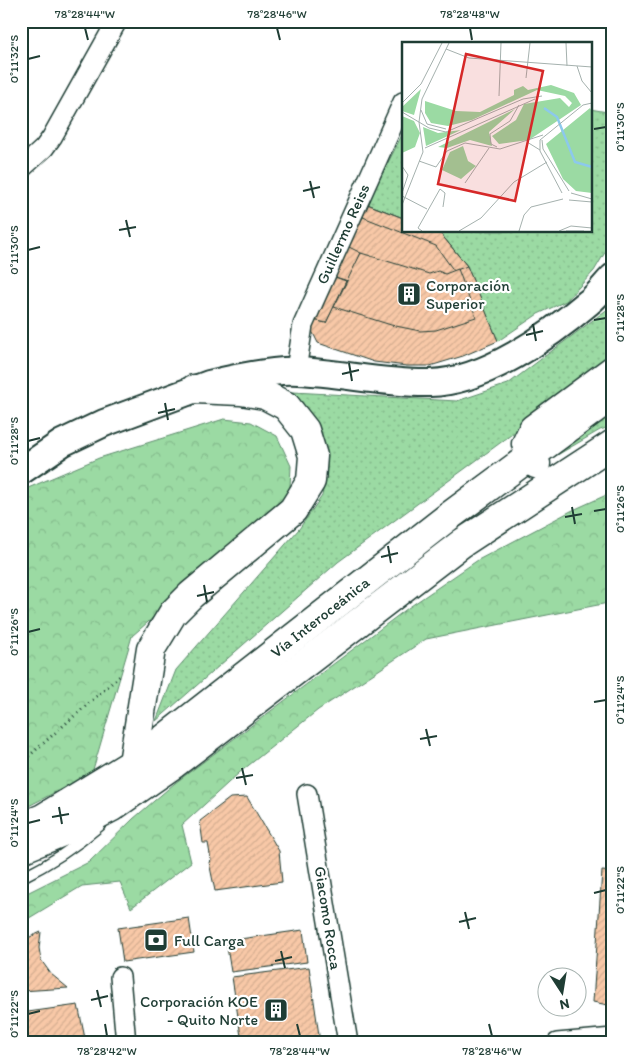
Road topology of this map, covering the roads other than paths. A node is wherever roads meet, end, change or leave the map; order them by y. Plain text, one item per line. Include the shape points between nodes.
1 (117, 21) edge
2 (402, 104) edge
3 (21, 168) edge
4 (613, 277) edge
5 (296, 370) junction
6 (613, 370) edge
7 (194, 389) junction
8 (613, 395) edge
9 (613, 444) edge
10 (531, 456) junction
11 (613, 465) edge
12 (21, 471) edge
13 (551, 485) junction
14 (478, 495) junction
15 (494, 523) junction
16 (462, 543) junction
17 (363, 584) junction
18 (380, 606) junction
19 (174, 764) junction
20 (127, 777) junction
21 (307, 794) dead end
22 (21, 827) edge
23 (21, 849) edge
24 (21, 878) edge
25 (120, 977) dead end
26 (613, 1038) edge
27 (126, 1043) edge
28 (348, 1043) edge
29 (557, 1043) edge

1 - 3 street via 52,136 44,148
2 - 5 street, Guillermo Reiss via 303,325
4 - 5 main road via 591,301 519,352 488,370 454,381 403,382
5 - 7 main road via 226,380
6 - 10 main road via 533,429 526,444
7 - 12 main road via 104,423 62,443
7 - 20 main road via 265,395 286,406 305,430 314,456 311,481 293,510 190,595 173,613 151,649
8 - 10 main road, Vía Interoceánica
9 - 13 main road, Vía Interoceánica
10 - 13 main road
10 - 14 main road, Vía Interoceánica
11 - 16 main road
13 - 15 main road, Vía Interoceánica
14 - 15 main road
14 - 17 main road, Vía Interoceánica
15 - 16 main road, Vía Interoceánica
16 - 18 main road, Vía Interoceánica
17 - 18 main road
17 - 20 main road, Vía Interoceánica
18 - 19 main road, Vía Interoceánica
19 - 20 main road, Vía Interoceánica
19 - 24 lane via 74,848
20 - 22 main road, Vía Interoceánica
20 - 23 main road, Vía Interoceánica via 112,807
21 - 28 street, Giacomo Rocca
25 - 27 street
26 - 29 street

